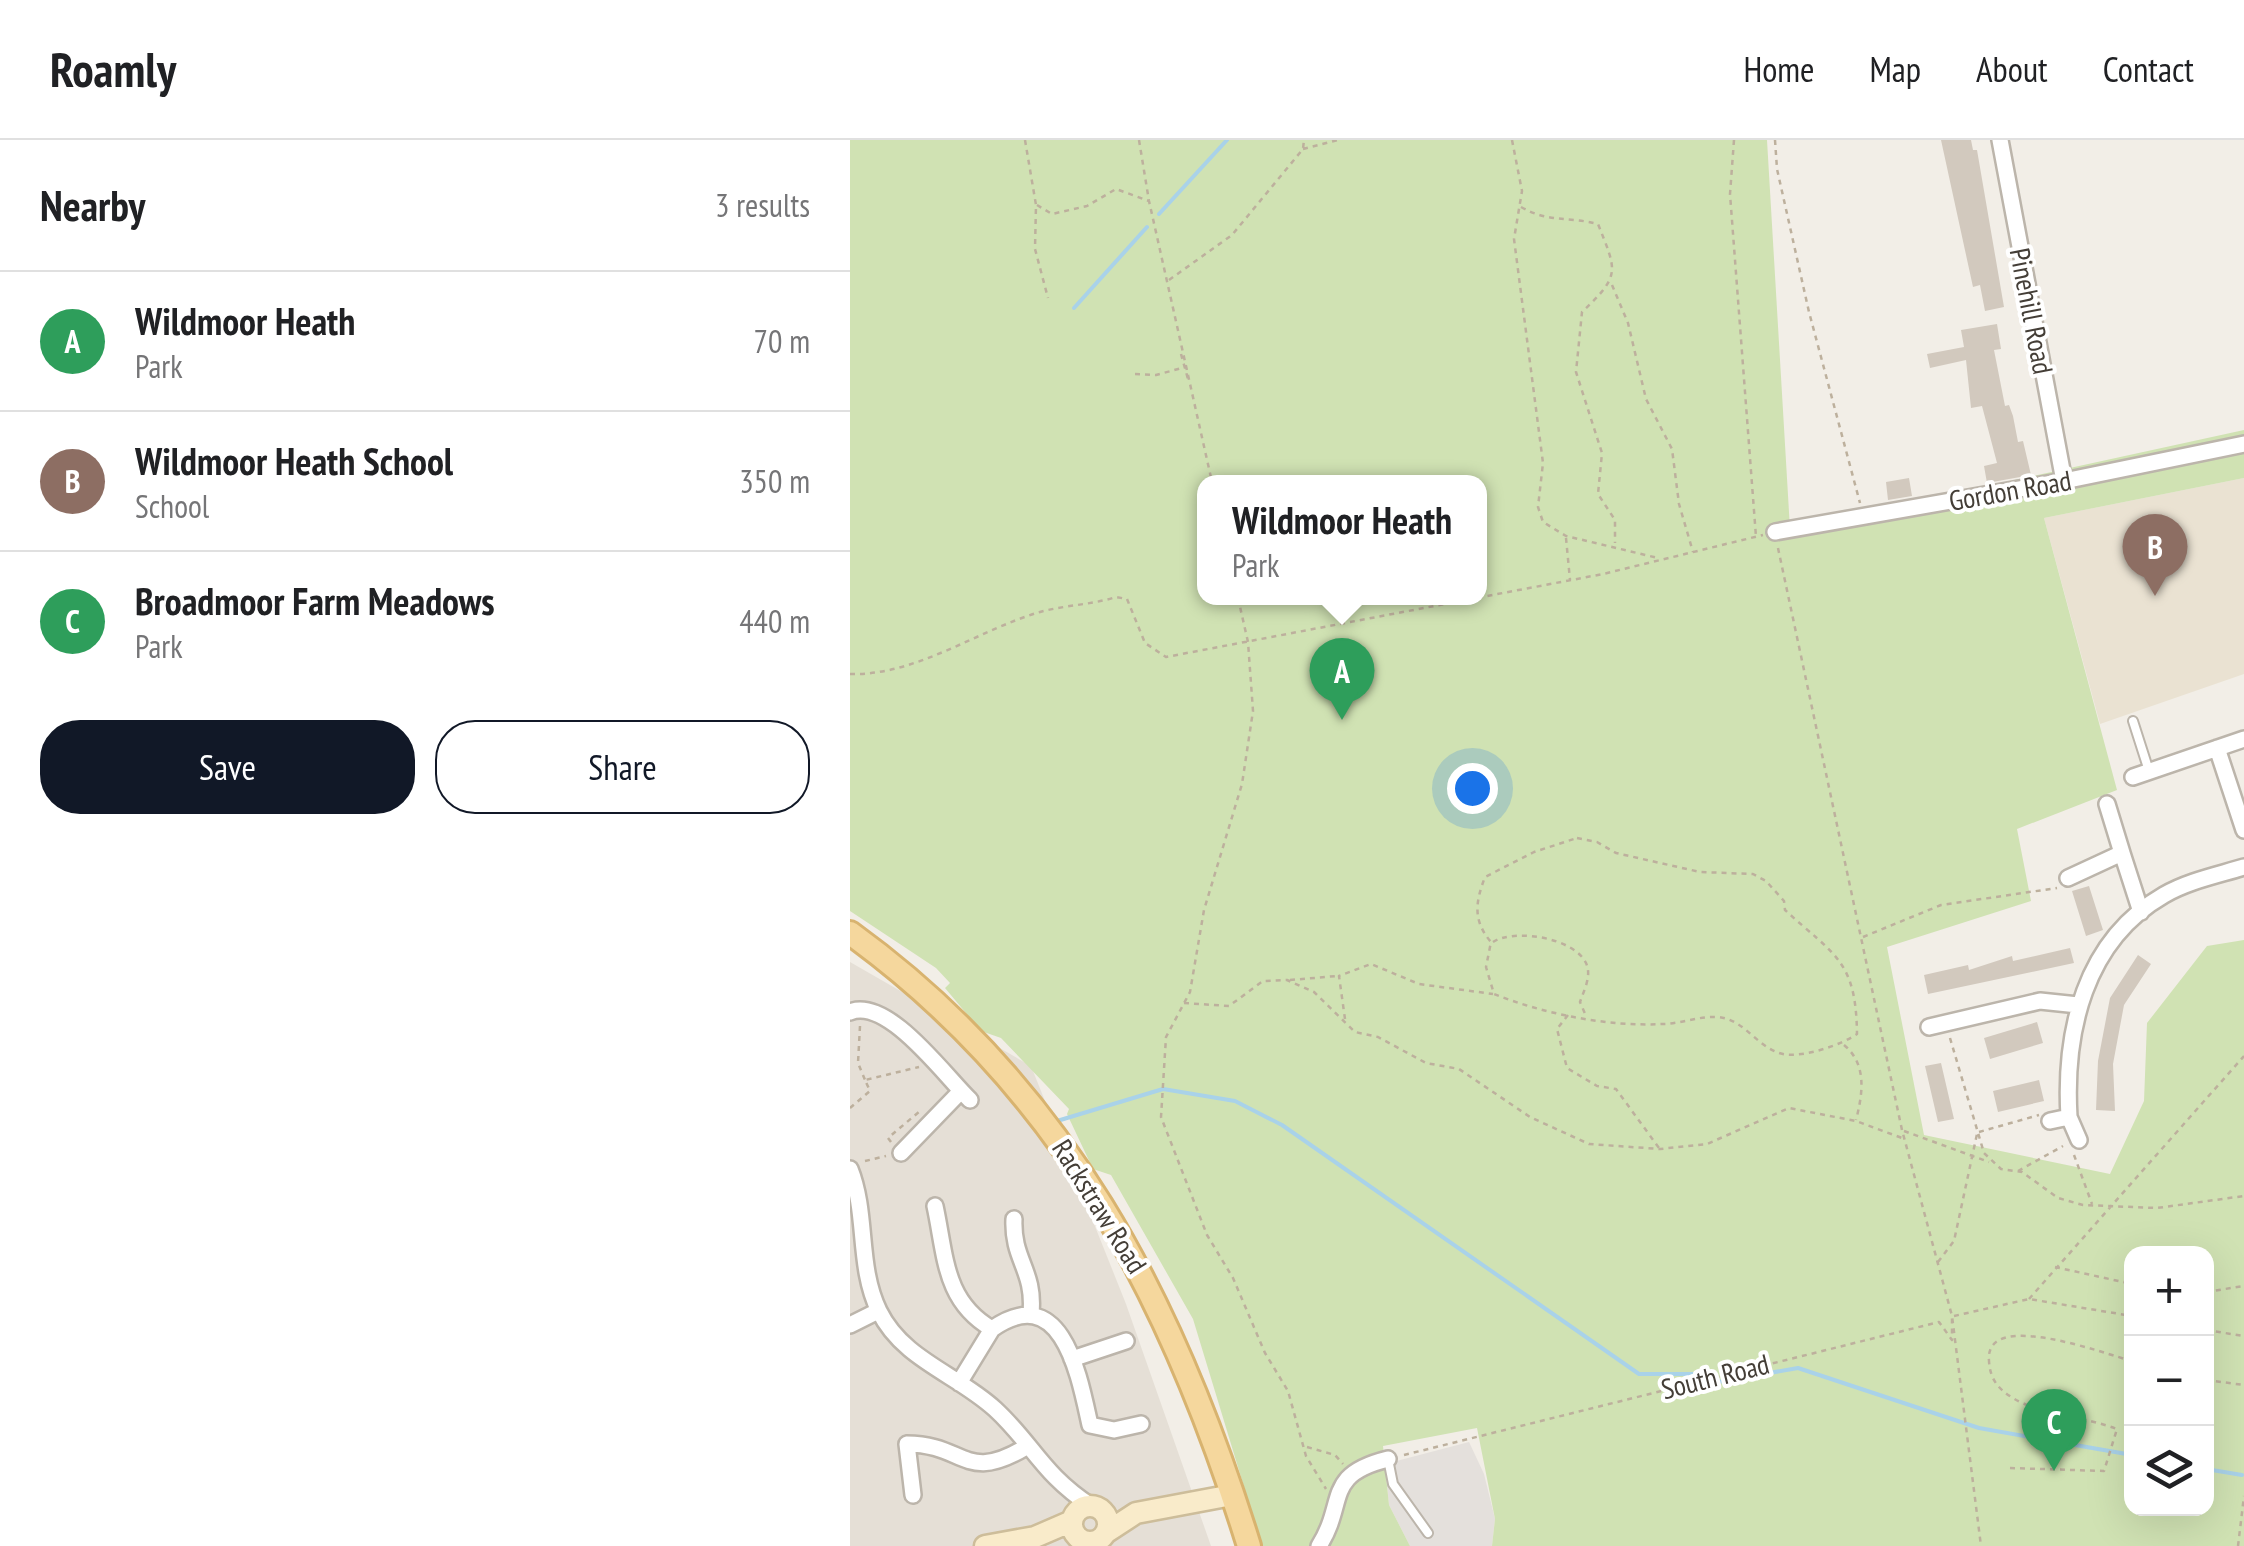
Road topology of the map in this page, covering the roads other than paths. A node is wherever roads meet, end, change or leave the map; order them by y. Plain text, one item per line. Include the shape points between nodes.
1 (2000, 140) edge
2 (2244, 444) edge
3 (2064, 481) junction
4 (1775, 532) road end
5 (2133, 721) dead end
6 (2244, 739) edge
7 (2217, 748) junction
8 (2141, 774) joint
9 (2106, 804) dead end
10 (2244, 830) edge
11 (2122, 853) junction
12 (2244, 867) edge
13 (2067, 882) road end
14 (2142, 912) junction
15 (850, 933) edge
16 (2078, 1005) junction
17 (856, 1011) edge
18 (1938, 1025) road end
19 (2070, 1117) junction
20 (2050, 1121) road end
21 (2078, 1140) dead end
22 (900, 1153) dead end
23 (850, 1169) edge
24 (934, 1206) dead end
25 (1014, 1219) dead end
26 (878, 1310) junction
27 (1031, 1313) junction
28 (850, 1325) edge
29 (992, 1330) junction
30 (1126, 1341) dead end
31 (1072, 1359) junction
32 (960, 1383) junction
33 (1141, 1424) dead end
34 (1026, 1447) junction
35 (1388, 1459) joint
36 (913, 1495) dead end
37 (1232, 1495) junction
38 (1091, 1529) edge
39 (1428, 1534) dead end
40 (985, 1546) edge
41 (1249, 1546) edge
42 (1319, 1546) edge

1 - 3 street, Pinehill Road
2 - 3 street, Gordon Road
3 - 4 street, Gordon Road
5 - 8 lane
6 - 7 street
7 - 8 street
7 - 10 street
9 - 11 street
11 - 13 street
11 - 14 street
12 - 14 street via 2164,895
14 - 16 street via 2094,969
15 - 37 main road, Rackstraw Road via 988,1056 1076,1164 1155,1296
16 - 18 street via 2040,1001
16 - 19 street via 2070,1040
17 - 22 street via 890,1018 966,1096
19 - 20 street
19 - 21 street
23 - 26 street via 861,1196 863,1246
24 - 29 street via 953,1291 969,1316
25 - 27 street via 1020,1260 1034,1284
26 - 28 street
26 - 32 street via 914,1354
27 - 29 street via 1011,1316
27 - 31 street via 1053,1324
29 - 32 street
30 - 31 street
31 - 33 street via 1090,1425 1114,1430
32 - 34 street via 1003,1416
34 - 36 street via 1000,1463 974,1465 934,1444 907,1444
34 - 38 street
35 - 39 lane via 1394,1484
35 - 42 street via 1354,1471 1336,1494
37 - 38 street via 1136,1513
37 - 41 main road, Rackstraw Road
38 - 40 street

